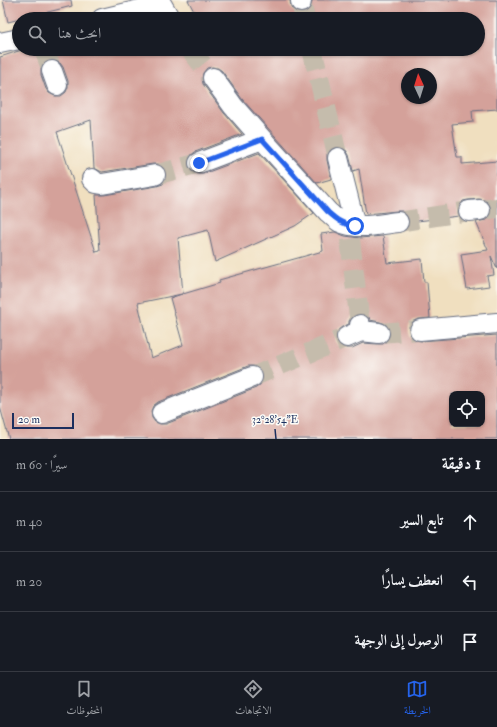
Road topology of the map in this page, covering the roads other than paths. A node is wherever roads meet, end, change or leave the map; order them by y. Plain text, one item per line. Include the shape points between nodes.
1 (163, 8) edge
2 (141, 12) edge
3 (12, 39) edge
4 (0, 42) edge
5 (213, 78) tunnel mouth
6 (262, 139) junction
7 (338, 158) tunnel mouth
8 (199, 163) tunnel mouth
9 (155, 175) tunnel mouth
10 (92, 178) dead end
11 (398, 222) tunnel mouth
12 (351, 230) junction
13 (497, 323) edge
14 (420, 330) tunnel mouth
15 (252, 377) tunnel mouth
16 (162, 413) dead end

1 - 2 street
3 - 4 street
5 - 6 street
6 - 8 street
6 - 12 street via 328,212
7 - 12 street
9 - 10 street via 102,184 96,183
11 - 12 street via 360,226
13 - 14 street
15 - 16 street

